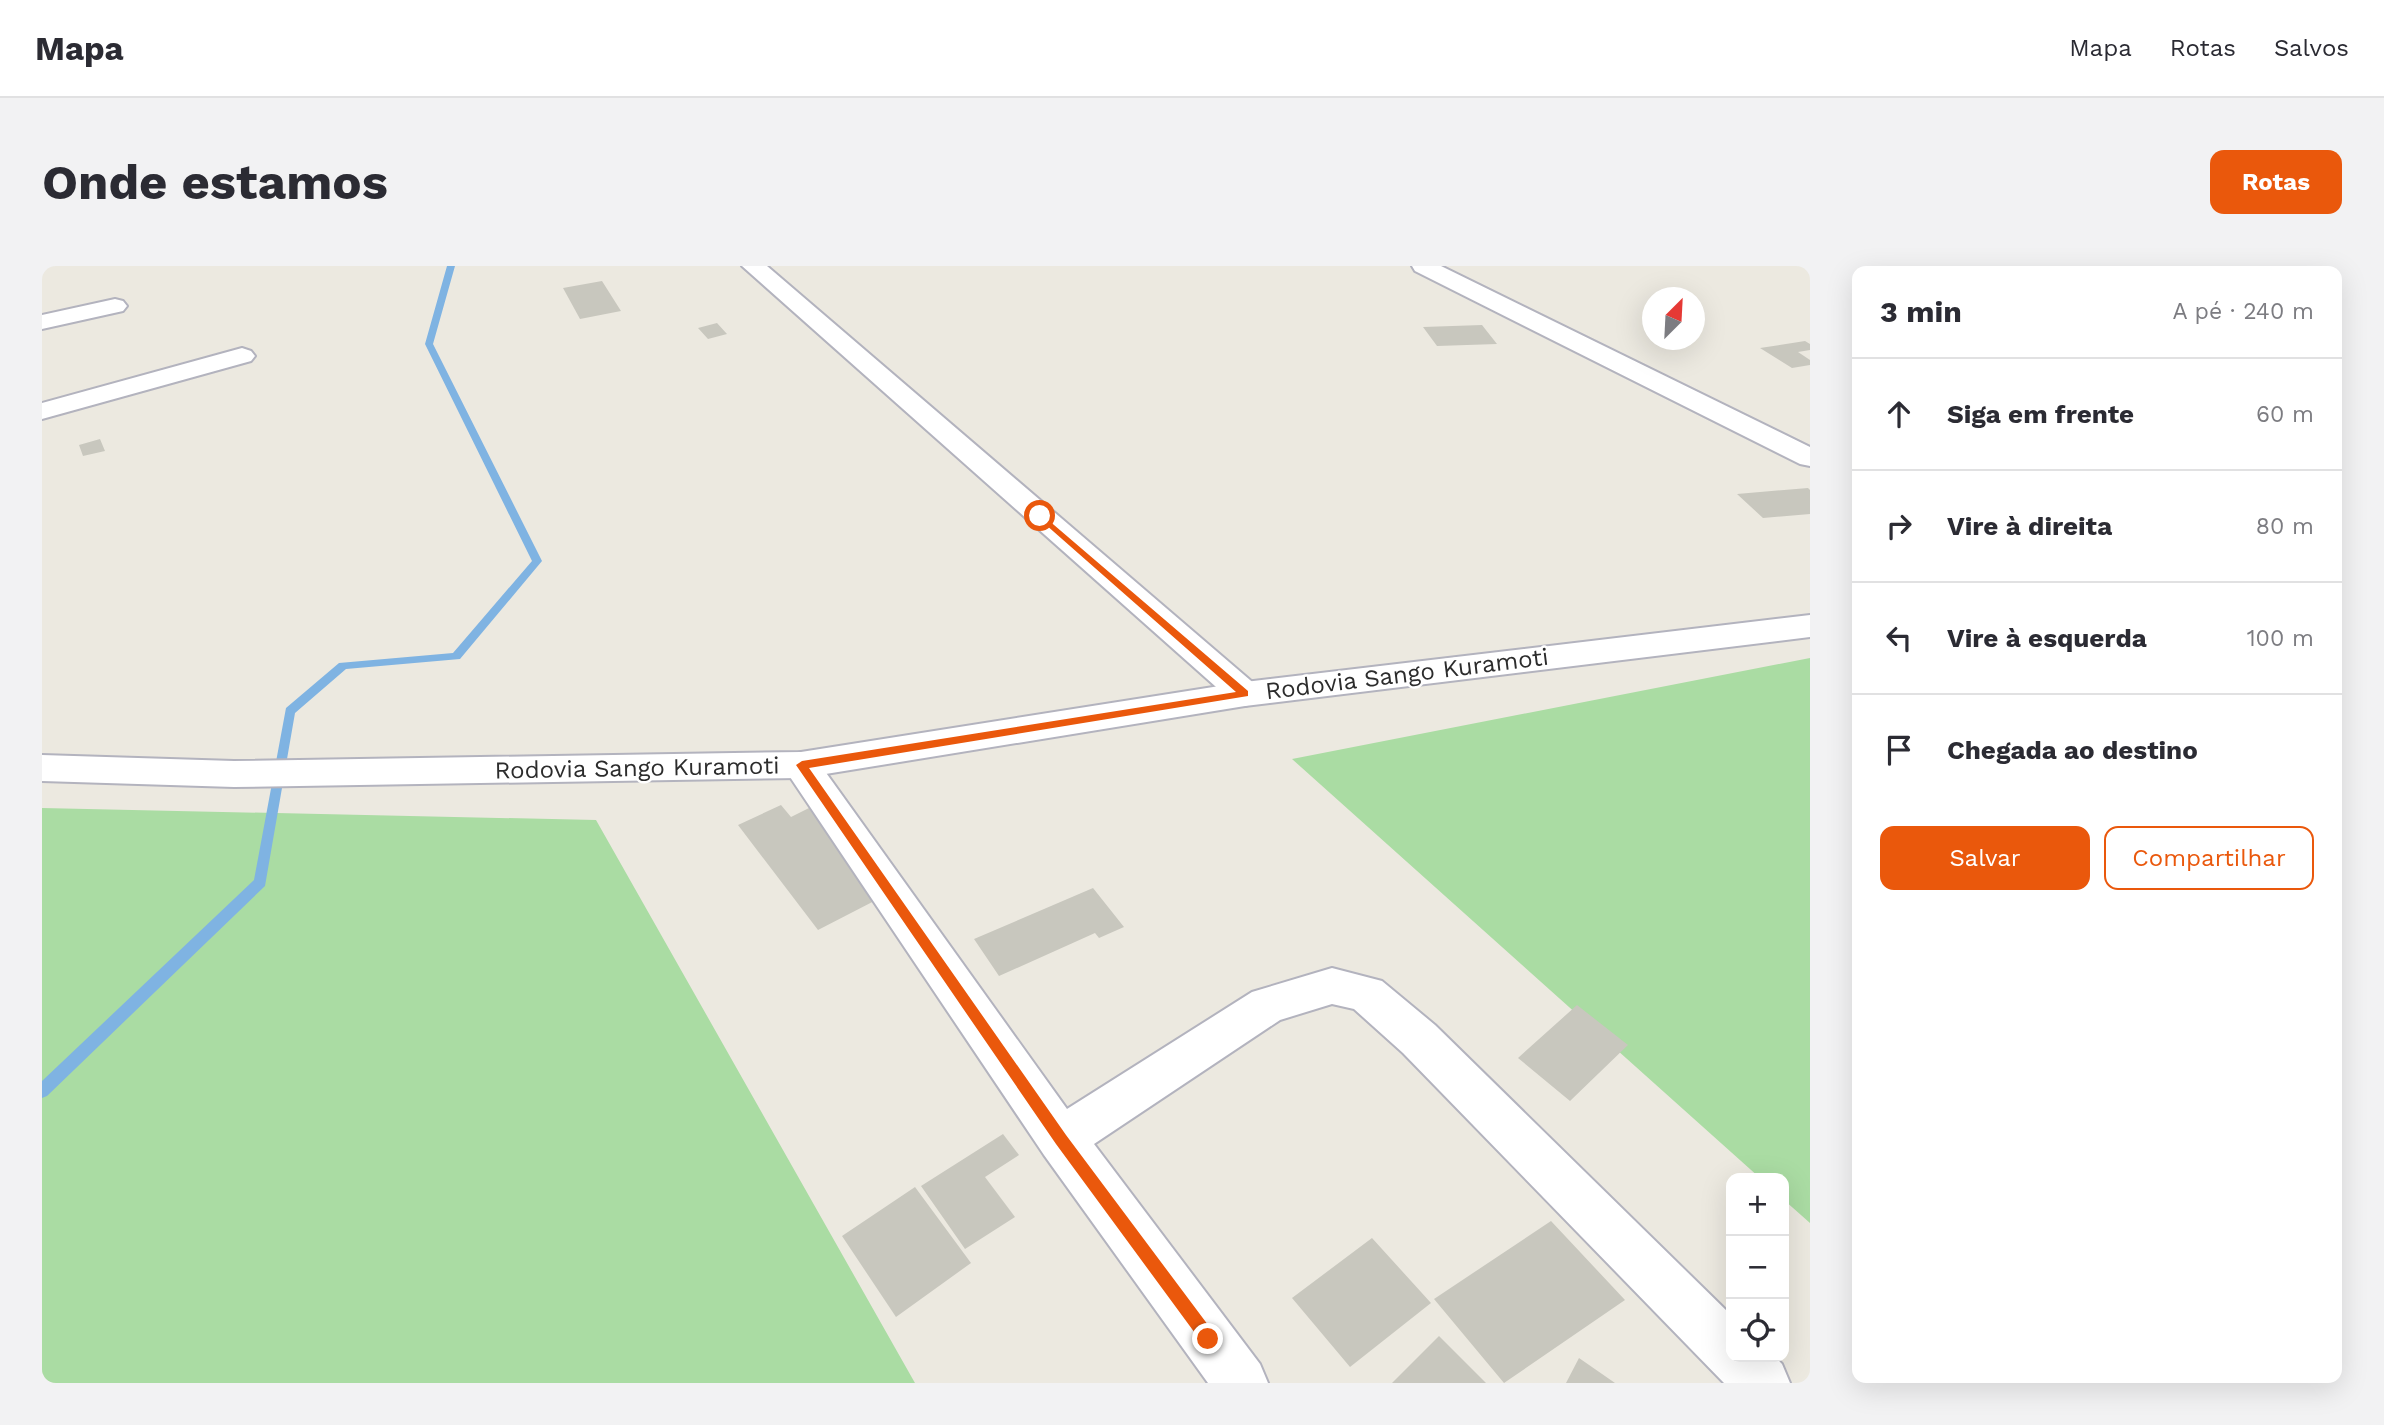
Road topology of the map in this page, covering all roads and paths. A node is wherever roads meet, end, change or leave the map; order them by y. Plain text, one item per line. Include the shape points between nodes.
1 (753, 266) edge
2 (1423, 266) edge
3 (115, 306) dead end
4 (42, 322) edge
5 (242, 356) dead end
6 (42, 411) edge
7 (1810, 458) edge
8 (1810, 626) edge
9 (1245, 694) junction
10 (802, 765) junction
11 (42, 768) edge
12 (1061, 1139) junction
13 (1726, 1347) edge
14 (1741, 1362) edge
15 (1241, 1383) edge
16 (1763, 1383) edge

1 - 9 street
2 - 7 street
3 - 4 street
5 - 6 street
8 - 9 street, Rodovia Sango Kuramoti
9 - 10 street, Rodovia Sango Kuramoti
10 - 11 street, Rodovia Sango Kuramoti via 328,774
10 - 12 street
12 - 13 street via 1267,1005 1332,986 1367,994 1419,1039
12 - 15 street
14 - 16 street

